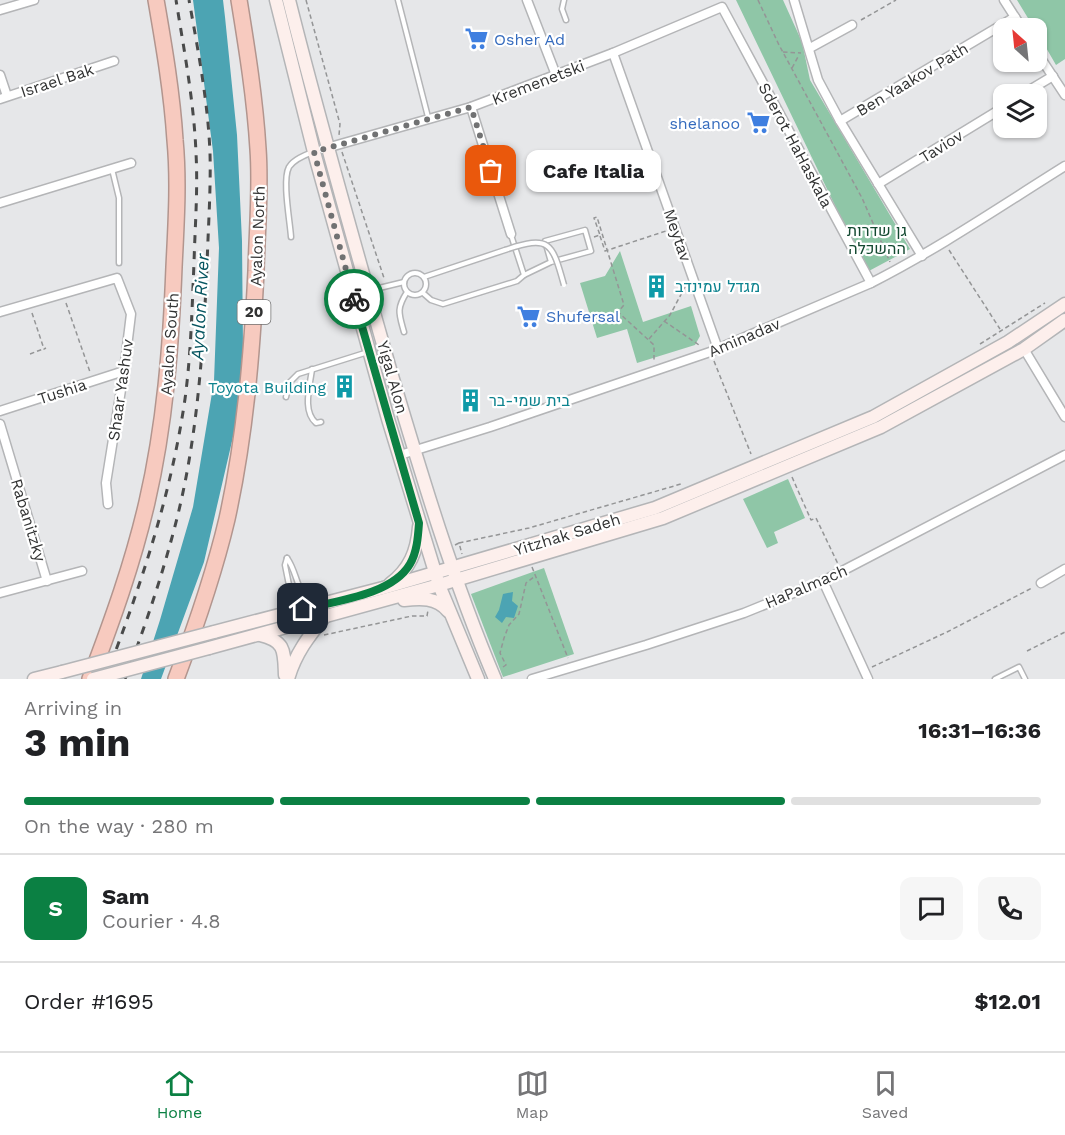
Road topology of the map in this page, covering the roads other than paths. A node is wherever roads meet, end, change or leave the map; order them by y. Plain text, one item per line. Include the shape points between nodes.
1 (34, 0) edge
2 (156, 0) edge
3 (239, 0) edge
4 (276, 0) edge
5 (289, 0) edge
6 (398, 0) edge
7 (527, 0) edge
8 (564, 0) edge
9 (794, 0) edge
10 (1004, 0) edge
11 (722, 3) edge
12 (0, 10) edge
13 (1015, 17) joint
14 (567, 20) dead end
15 (852, 25) road end
16 (810, 48) junction
17 (613, 53) junction
18 (114, 61) dead end
19 (1047, 67) edge
20 (0, 75) edge
21 (556, 75) junction
22 (1053, 76) junction
23 (1040, 84) edge
24 (1065, 95) edge
25 (3, 97) edge
26 (471, 107) junction
27 (993, 114) edge
28 (428, 118) junction
29 (840, 122) junction
30 (326, 147) junction
31 (314, 152) junction
32 (131, 163) dead end
33 (1065, 166) edge
34 (112, 169) junction
35 (878, 184) junction
36 (0, 203) edge
37 (511, 234) joint
38 (291, 237) dead end
39 (922, 256) junction
40 (551, 262) junction
41 (119, 263) dead end
42 (524, 275) junction
43 (424, 277) junction
44 (404, 282) junction
45 (871, 283) junction
46 (564, 285) dead end
47 (368, 291) junction
48 (407, 292) junction
49 (423, 293) junction
50 (1065, 304) edge
51 (0, 312) edge
52 (1065, 320) edge
53 (404, 332) dead end
54 (1024, 349) junction
55 (714, 351) junction
56 (368, 352) junction
57 (312, 369) junction
58 (124, 370) junction
59 (286, 397) dead end
60 (0, 411) edge
61 (1065, 417) edge
62 (321, 422) dead end
63 (0, 424) edge
64 (415, 450) junction
65 (399, 454) junction
66 (1065, 455) edge
67 (108, 504) dead end
68 (419, 523) junction
69 (1065, 569) edge
70 (81, 571) dead end
71 (454, 574) junction
72 (437, 579) junction
73 (47, 581) junction
74 (823, 581) junction
75 (1041, 583) road end
76 (383, 588) junction
77 (0, 593) edge
78 (367, 605) junction
79 (323, 610) junction
80 (448, 611) junction
81 (267, 618) junction
82 (259, 634) junction
83 (866, 675) edge
84 (494, 678) edge
85 (34, 679) edge
86 (91, 679) edge
87 (176, 679) edge
88 (286, 679) edge
89 (478, 679) edge
90 (532, 679) edge
91 (995, 679) edge
92 (1025, 679) edge

1 - 12 street
2 - 86 highway, Ayalon South via 176,150 171,338 147,503 123,590
3 - 87 highway, Ayalon North / 20 via 258,151 252,344 246,407 226,522 199,619
4 - 31 street, Yigal Alon
5 - 30 street, Yigal Alon
6 - 28 lane
7 - 21 street
8 - 14 lane via 562,9
9 - 16 street
10 - 13 street
11 - 17 street, Kremenetski
11 - 45 street, Sderot HaHaskala
13 - 29 street, Ben Yaakov Path
15 - 16 street
16 - 29 street via 818,80
17 - 21 street, Kremenetski
17 - 55 street, Meytav via 692,274
18 - 25 street, Israel Bak
19 - 22 street
20 - 25 street
21 - 26 street, Kremenetski
22 - 23 street
22 - 24 street
26 - 28 street, Kremenetski
26 - 37 street
27 - 35 street, Taviov
28 - 30 street, Kremenetski
29 - 35 street
30 - 31 street, Kremenetski
30 - 47 street, Yigal Alon
31 - 38 lane via 292,164 286,176
31 - 56 street, Yigal Alon
32 - 34 street
33 - 39 street, Aminadav
34 - 36 street
34 - 41 lane via 118,198
35 - 39 street
37 - 42 lane
39 - 45 street, Aminadav
40 - 40 lane via 545,241 585,230 591,250
40 - 42 lane
42 - 49 lane via 517,281 443,304
43 - 44 lane via 414,273
43 - 46 lane, bridge via 529,242 543,243 553,251
43 - 49 lane
44 - 47 lane
44 - 48 lane
45 - 55 street, Aminadav
47 - 64 street, Yigal Alon
48 - 49 lane via 417,296
48 - 53 lane via 398,312
50 - 71 street, Yitzhak Sadeh via 1008,342 873,417 655,508
51 - 58 street, Shaar Yashuv via 117,278 131,314
52 - 54 street, Yitzhak Sadeh
54 - 61 street
54 - 71 street, Yitzhak Sadeh via 881,427 663,518
55 - 64 street, Aminadav
56 - 57 lane
56 - 65 street, Yigal Alon
57 - 59 lane via 293,378
57 - 62 lane via 308,410 316,423
58 - 60 street, Tushia
58 - 67 street, Shaar Yashuv via 106,483
63 - 73 street, Rabanitzky
64 - 65 street, Aminadav
64 - 71 street, Yigal Alon
65 - 68 street, Yigal Alon
66 - 74 street, HaPalmach
68 - 72 street, Yigal Alon
68 - 76 street via 409,566
69 - 75 street
70 - 73 street
71 - 72 street, Yitzhak Sadeh
71 - 84 street, Yigal Alon
72 - 76 street, Yitzhak Sadeh
72 - 78 street, Yitzhak Sadeh
72 - 80 street, Yigal Alon
73 - 77 street
74 - 83 street
74 - 90 street, HaPalmach via 744,613
76 - 79 street, Yitzhak Sadeh
78 - 79 street, Yitzhak Sadeh
78 - 80 street via 429,600 440,602
79 - 81 street, Yitzhak Sadeh
79 - 81 lane via 301,592 287,558 291,595 285,607
79 - 82 street, Yitzhak Sadeh
79 - 88 street
80 - 89 street, Yigal Alon
81 - 85 street, Yitzhak Sadeh, bridge
82 - 86 street, Yitzhak Sadeh, bridge
82 - 88 street via 281,644
91 - 92 lane via 1019,667

